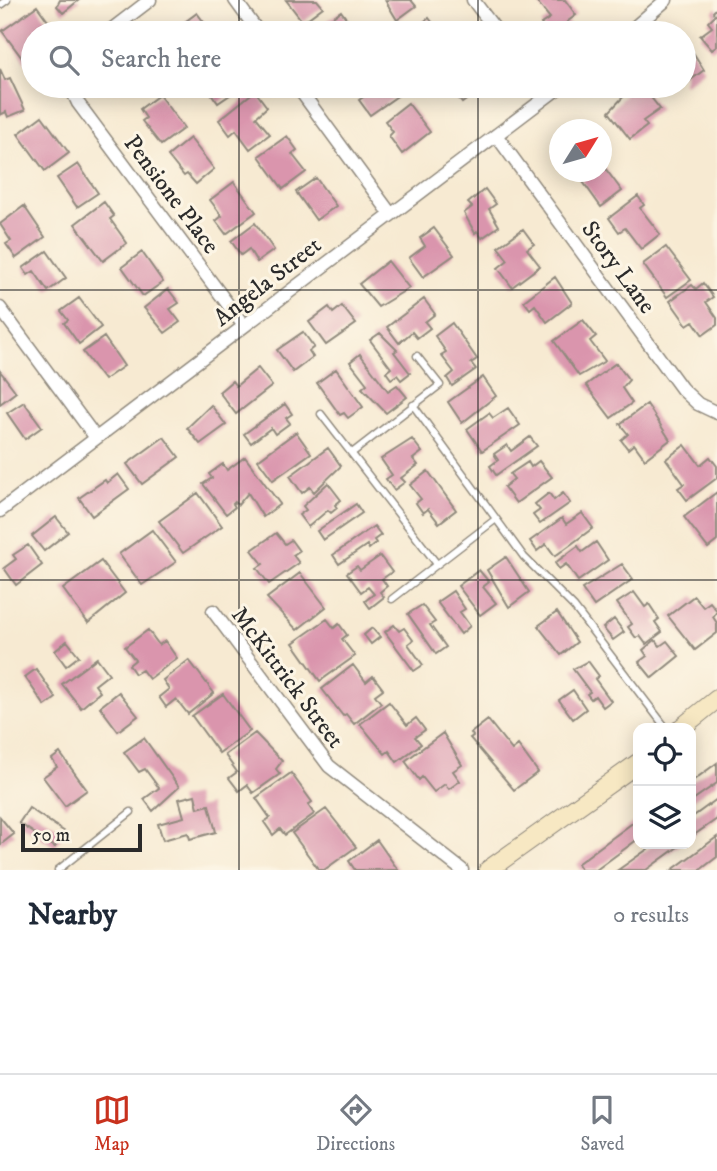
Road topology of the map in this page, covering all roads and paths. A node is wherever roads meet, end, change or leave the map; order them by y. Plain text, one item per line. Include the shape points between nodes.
1 (7, 0) edge
2 (150, 0) edge
3 (235, 0) edge
4 (473, 0) edge
5 (666, 0) edge
6 (0, 5) edge
7 (123, 21) edge
8 (250, 21) edge
9 (489, 21) edge
10 (642, 21) edge
11 (76, 98) edge
12 (307, 98) edge
13 (546, 98) edge
14 (496, 135) junction
15 (390, 213) junction
16 (0, 308) edge
17 (244, 326) junction
18 (417, 356) dead end
19 (413, 405) junction
20 (717, 413) edge
21 (321, 414) dead end
22 (96, 438) junction
23 (352, 453) junction
24 (0, 511) edge
25 (496, 519) junction
26 (438, 564) junction
27 (392, 599) dead end
28 (213, 611) dead end
29 (717, 699) edge
30 (662, 723) edge
31 (687, 723) edge
32 (633, 766) edge
33 (131, 812) dead end
34 (58, 870) edge
35 (462, 870) edge
36 (488, 870) edge

1 - 6 lane
2 - 7 street
3 - 8 street
4 - 9 street
5 - 10 street
11 - 17 street, Pensione Place
12 - 15 street
13 - 14 street, Angela Street
14 - 15 street, Angela Street
14 - 20 street, Story Lane via 682,389
15 - 17 street, Angela Street
16 - 22 street
17 - 22 street, Angela Street
18 - 19 lane via 440,385
19 - 23 lane
19 - 25 lane
21 - 23 lane
22 - 24 street, Angela Street
23 - 26 lane
25 - 26 lane
25 - 30 lane via 524,557 574,607
26 - 27 lane
28 - 35 street, McKittrick Street via 329,766
29 - 31 main road
32 - 36 main road
33 - 34 lane

